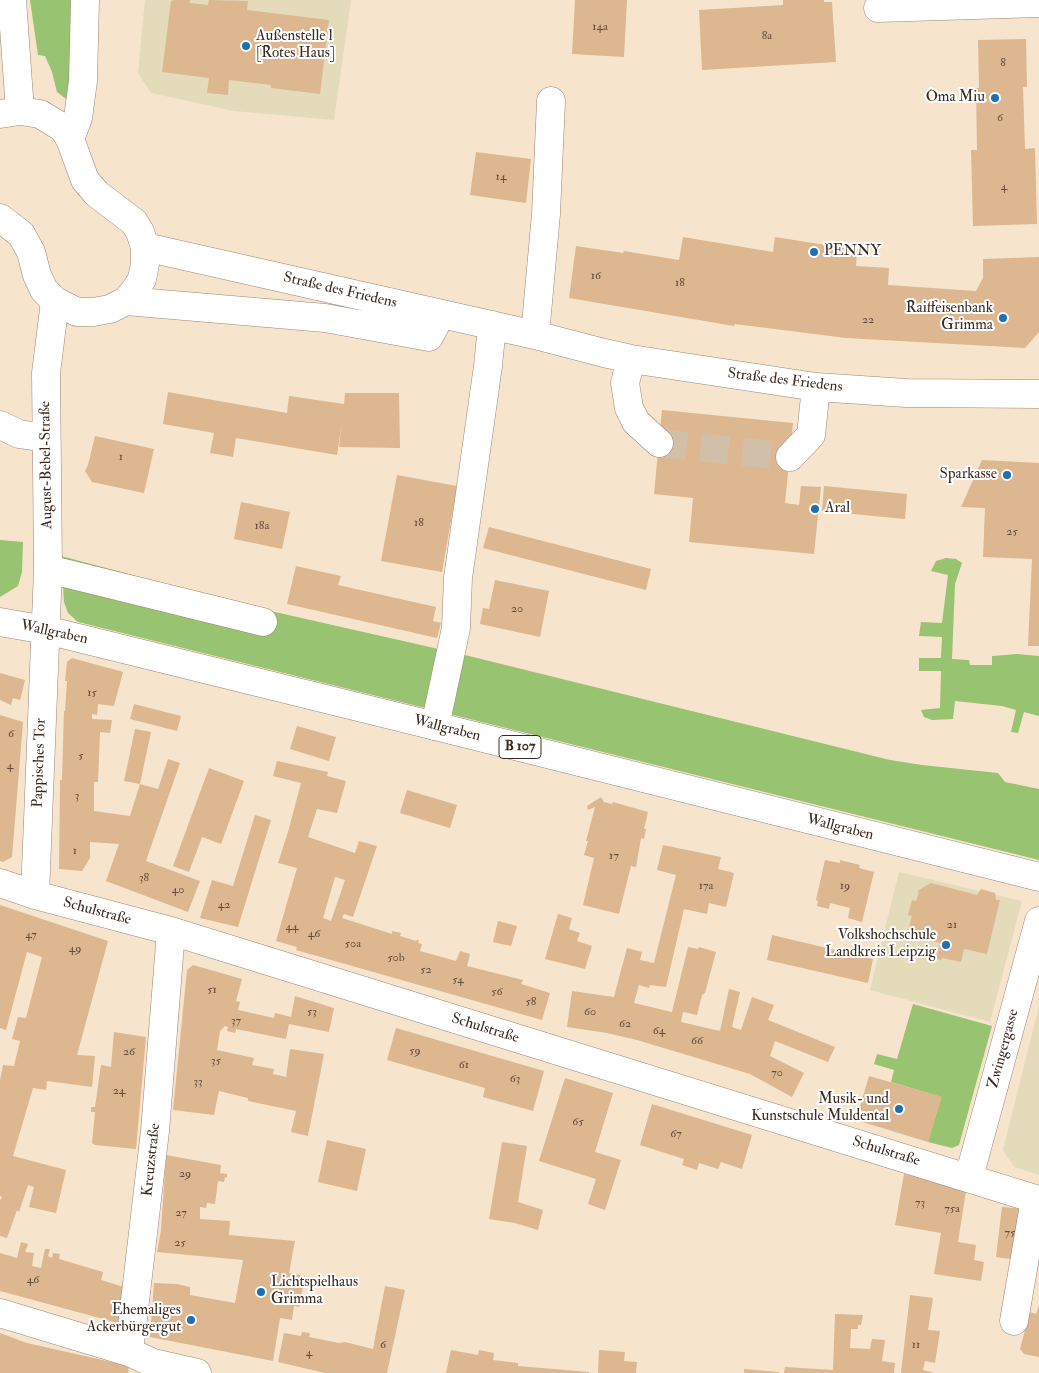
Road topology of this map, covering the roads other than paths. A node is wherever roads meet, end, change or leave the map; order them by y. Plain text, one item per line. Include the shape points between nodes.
1 (12, 0) edge
2 (85, 0) edge
3 (1039, 3) edge
4 (878, 8) dead end
5 (551, 101) dead end
6 (10, 112) edge
7 (70, 139) junction
8 (0, 218) edge
9 (145, 247) junction
10 (55, 301) junction
11 (126, 301) junction
12 (441, 314) junction
13 (492, 325) junction
14 (534, 335) junction
15 (631, 359) junction
16 (816, 387) junction
17 (1039, 394) edge
18 (0, 425) edge
19 (46, 438) junction
20 (659, 443) tunnel mouth
21 (790, 457) dead end
22 (48, 569) junction
23 (0, 622) edge
24 (264, 622) dead end
25 (46, 630) junction
26 (435, 726) junction
27 (1039, 877) edge
28 (0, 883) edge
29 (35, 895) junction
30 (1039, 921) edge
31 (170, 931) junction
32 (969, 1178) junction
33 (0, 1313) edge
34 (1014, 1321) dead end
35 (144, 1363) edge
36 (197, 1373) edge

1 - 6 street
2 - 7 street via 83,81 78,118
3 - 4 street
5 - 14 street via 546,214
6 - 7 street via 40,114 63,128
7 - 9 street via 85,180 97,194 134,222
8 - 10 street via 21,234 44,290
9 - 11 street via 142,278
9 - 12 street, Straße des Friedens
10 - 11 street via 76,312 110,309
10 - 19 street, August-Bebel-Straße via 46,373
11 - 12 street via 325,318 430,337
12 - 13 street, Straße des Friedens
13 - 14 street, Straße des Friedens
13 - 26 street via 458,578 456,628
14 - 15 street, Straße des Friedens
15 - 16 street, Straße des Friedens
15 - 20 street via 626,383 629,408 636,422
16 - 17 street, Straße des Friedens via 906,393
16 - 21 street via 811,436
18 - 19 street via 19,434
19 - 22 street, August-Bebel-Straße
22 - 24 street
22 - 25 street, August-Bebel-Straße
23 - 25 street, Wallgraben / B 107
25 - 26 street, Wallgraben / B 107
25 - 29 street, Pappisches Tor
26 - 27 street, Wallgraben / B 107
28 - 29 street, Schulstraße
29 - 31 street, Schulstraße
30 - 32 street, Zwingergasse
31 - 32 street, Schulstraße
31 - 35 street, Kreuzstraße via 155,1131
32 - 34 street, Schulstraße via 1035,1199
33 - 35 street
35 - 36 street

